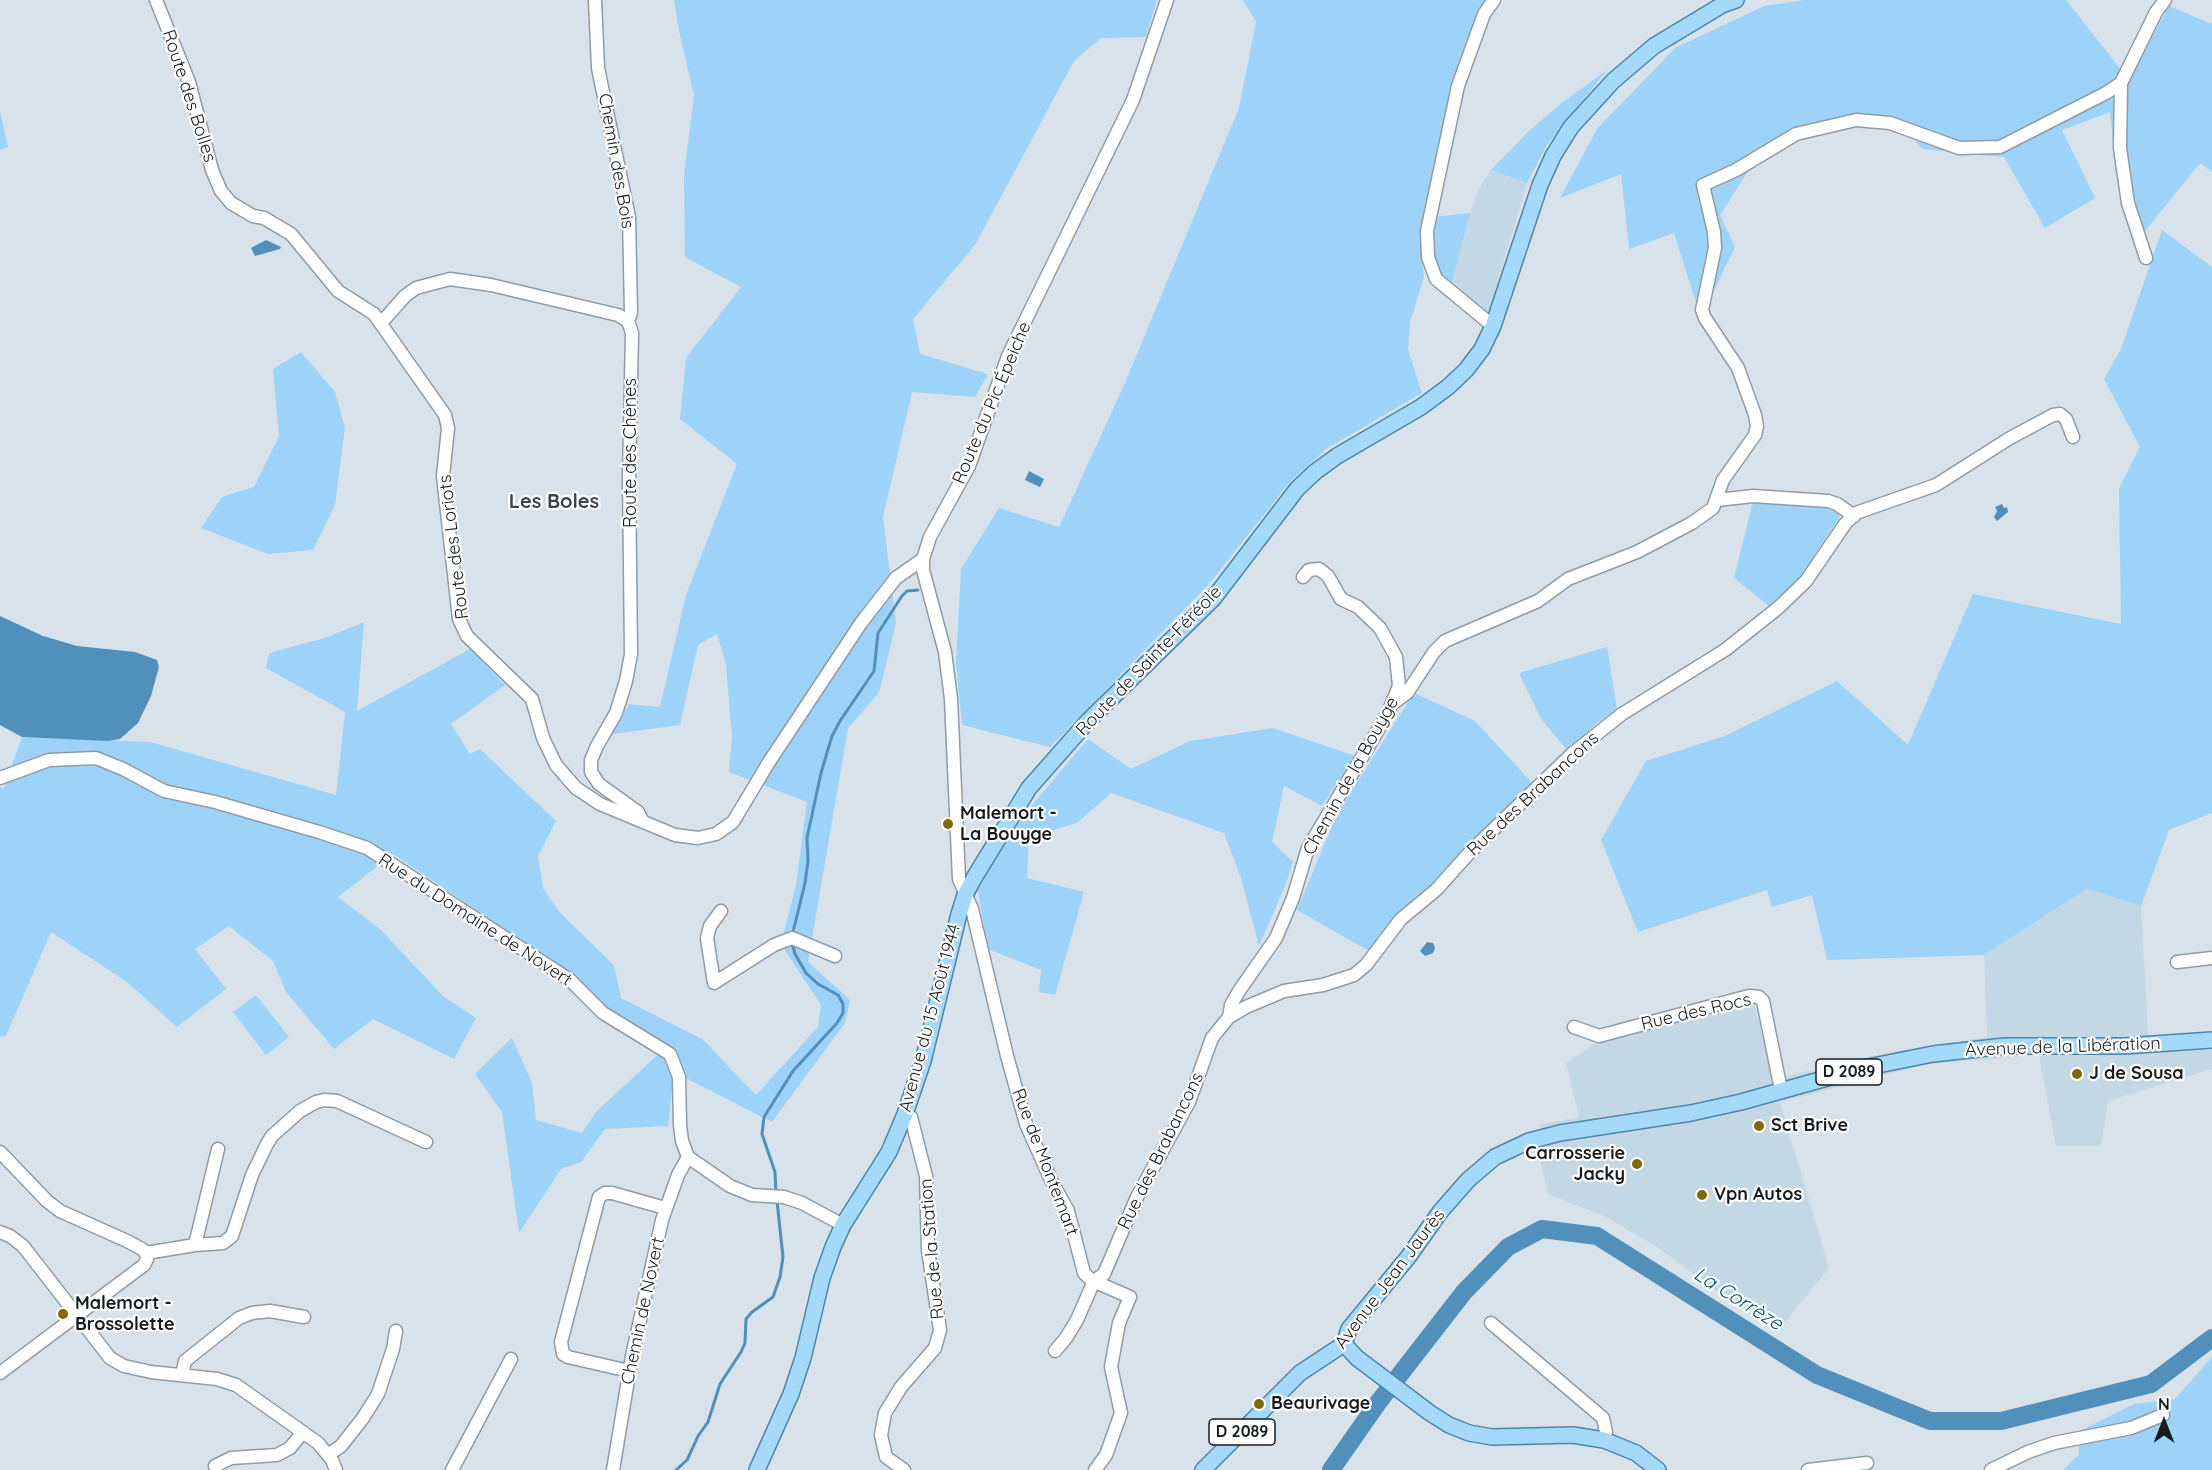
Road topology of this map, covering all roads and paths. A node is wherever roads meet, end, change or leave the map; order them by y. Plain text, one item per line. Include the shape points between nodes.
1 (156, 0) edge
2 (595, 0) edge
3 (1167, 0) edge
4 (1494, 0) edge
5 (1736, 0) edge
6 (2165, 0) edge
7 (2121, 83) junction
8 (221, 191) joint
9 (2146, 258) dead end
10 (628, 321) junction
11 (381, 322) junction
12 (1493, 327) junction
13 (2073, 437) dead end
14 (1717, 500) junction
15 (1854, 516) junction
16 (923, 559) junction
17 (1303, 577) dead end
18 (1392, 704) junction
19 (0, 778) edge
20 (643, 822) junction
21 (966, 896) junction
22 (721, 911) dead end
23 (835, 956) dead end
24 (2212, 958) edge
25 (2176, 962) dead end
26 (1229, 1017) junction
27 (1574, 1028) dead end
28 (2212, 1040) edge
29 (1781, 1090) junction
30 (905, 1114) junction
31 (426, 1142) dead end
32 (218, 1149) dead end
33 (0, 1152) edge
34 (688, 1157) junction
35 (1495, 1157) joint
36 (665, 1208) junction
37 (843, 1225) junction
38 (0, 1232) edge
39 (195, 1245) junction
40 (146, 1253) junction
41 (1094, 1281) junction
42 (76, 1315) junction
43 (304, 1317) dead end
44 (1491, 1323) dead end
45 (396, 1331) dead end
46 (1344, 1344) junction
47 (1055, 1351) dead end
48 (511, 1359) dead end
49 (629, 1371) junction
50 (0, 1373) edge
51 (182, 1375) junction
52 (2163, 1415) dead end
53 (303, 1432) junction
54 (1604, 1440) junction
55 (328, 1455) junction
56 (1867, 1463) dead end
57 (215, 1466) dead end
58 (1652, 1468) edge
59 (336, 1470) edge
60 (452, 1470) edge
61 (613, 1470) edge
62 (757, 1470) edge
63 (904, 1470) edge
64 (1095, 1470) edge
65 (1203, 1470) edge
66 (1808, 1470) edge
67 (1990, 1470) edge

1 - 8 street, Route des Bolles via 189,82
2 - 10 street, Chemin des Bois via 598,68 629,217
3 - 16 street, Route du Pic Épeiche via 1133,100 1008,356 969,466 930,537
4 - 12 street via 1484,14 1458,86 1427,231 1428,257 1436,279
5 - 12 main road, Route de Sainte-Féréole via 1654,46 1613,81 1571,127 1540,185
6 - 7 street
7 - 9 street via 2120,148 2128,203
7 - 14 street via 2000,147 1959,148 1890,123 1856,120 1796,134 1703,185 1715,248 1702,310 1738,368 1757,426 1755,435 1723,480
8 - 11 street, Route des Loriots via 231,203 291,234 338,291
10 - 11 street via 618,315 514,290 450,279 416,288
10 - 20 street, Route des Chênes via 632,333 631,654 616,713 591,760 591,772 599,784 638,812
11 - 20 street, Route des Loriots via 445,415 448,429 443,476 459,618 467,636 532,699 556,765 576,788 600,804
12 - 21 main road, Route de Sainte-Féréole via 1482,349 1448,387 1337,456 1297,489 1213,598 1089,720 1029,788
13 - 15 street, Rue des Brabancons via 2066,419 2060,414 2053,415 1936,485
14 - 15 street via 1753,496 1828,501
14 - 18 street via 1713,508 1692,523 1646,548 1568,579 1538,601 1445,641 1407,693
15 - 26 street, Rue des Brabancons via 1806,581 1778,608 1725,650 1622,714 1573,753 1436,890 1401,919 1354,975 1284,991
16 - 20 street, Route des Loriots via 896,578 861,623 733,822 716,834 698,838 675,836
16 - 21 street, Route du Pic Épeiche via 945,652 951,699 959,879
17 - 18 street, Chemin de la Bouyge via 1309,570 1319,568 1341,599 1358,607 1380,628 1396,657 1400,686
18 - 26 street, Chemin de la Bouyge via 1308,848 1276,938 1239,991
19 - 34 street, Rue du Domaine de Novert via 49,760 96,758 164,791 215,802 367,848 570,980 603,1013 670,1054 679,1077 680,1125
21 - 30 main road, Avenue du 15 Août 1944 via 923,1061
21 - 41 street, Rue de Montemart via 1026,1124 1068,1211 1084,1273
22 - 23 street via 706,938 714,982 792,938
24 - 25 street
26 - 41 street, Rue des Brabancons via 1212,1038 1189,1102 1137,1197 1104,1274
27 - 29 street, Rue des Rocs via 1599,1036 1749,996 1760,997
28 - 29 main road, Avenue de la Libération / D 2089 via 1974,1049 1888,1062
29 - 35 main road, Avenue de la Libération / D 2089 via 1690,1113 1560,1133 1529,1141
30 - 37 main road, Avenue du 15 Août 1944 via 890,1152
30 - 63 street, Rue de la Station via 911,1117 926,1176 928,1250 940,1329 934,1348 885,1413 881,1435 886,1457
31 - 39 street via 337,1101 316,1102 272,1136 252,1175 232,1236 223,1243
32 - 39 street
33 - 40 street via 60,1211
34 - 36 street, Chemin de Novert
34 - 37 street via 730,1186 752,1195 784,1197 802,1203
35 - 46 main road, Avenue Jean Jaurès / D 2089 via 1440,1212 1349,1329
36 - 49 street, Chemin de Novert
36 - 49 street via 612,1193 599,1197 561,1342 563,1354 568,1357
37 - 62 main road, Avenue du 15 Août 1944 via 822,1278 791,1394
38 - 42 street via 23,1246
39 - 40 street
40 - 42 street via 144,1265
41 - 47 street, Rue des Brabancons via 1077,1320
41 - 64 street via 1130,1297 1119,1323 1111,1367 1121,1413 1106,1455
42 - 50 street
42 - 51 street via 110,1358 124,1366
43 - 51 street via 270,1311 239,1318 185,1361
44 - 54 street via 1603,1418
45 - 55 street via 378,1394 341,1446
46 - 54 main road via 1430,1413 1469,1433 1492,1437 1573,1435
46 - 65 main road, Avenue Jean Jaurès / D 2089 via 1300,1373
48 - 60 street
49 - 61 street, Chemin de Novert
51 - 53 street via 236,1385
52 - 67 street via 2131,1428 2054,1443
53 - 55 street
53 - 57 street via 290,1448 277,1455 231,1458
54 - 58 main road via 1636,1453
55 - 59 street
56 - 66 street

